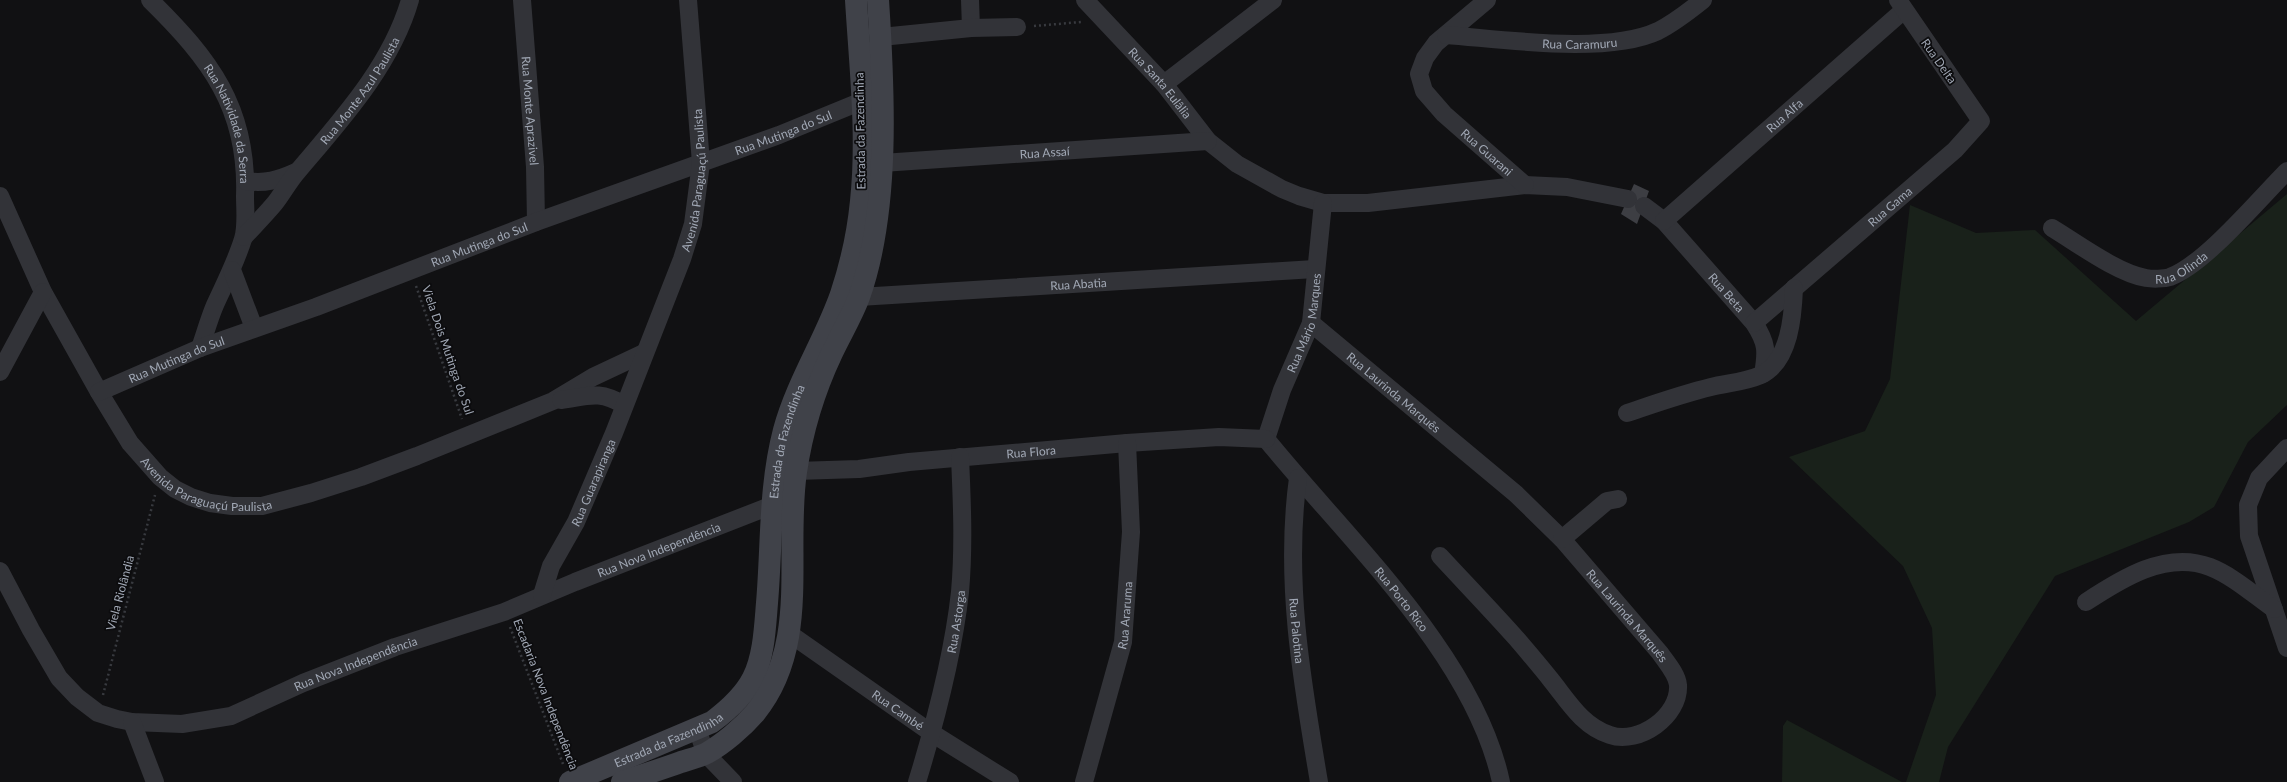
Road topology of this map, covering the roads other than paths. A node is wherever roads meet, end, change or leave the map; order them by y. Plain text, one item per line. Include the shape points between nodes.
1 (150, 0) edge
2 (522, 0) edge
3 (688, 0) edge
4 (856, 0) edge
5 (878, 0) edge
6 (970, 0) edge
7 (1085, 0) edge
8 (1273, 0) edge
9 (1487, 0) edge
10 (1703, 0) edge
11 (405, 3) edge
12 (1901, 5) edge
13 (1017, 27) road end
14 (971, 28) junction
15 (1446, 35) junction
16 (880, 37) junction
17 (1164, 84) junction
18 (862, 101) junction
19 (1981, 121) joint
20 (1208, 141) junction
21 (701, 163) junction
22 (882, 163) junction
23 (2287, 171) edge
24 (296, 172) junction
25 (246, 181) junction
26 (1525, 185) junction
27 (0, 196) edge
28 (1323, 203) junction
29 (1664, 221) junction
30 (536, 222) junction
31 (2052, 228) dead end
32 (244, 237) junction
33 (1315, 269) junction
34 (232, 270) junction
35 (1794, 288) junction
36 (43, 292) junction
37 (850, 296) junction
38 (1311, 323) junction
39 (1754, 323) junction
40 (254, 328) junction
41 (200, 348) junction
42 (642, 359) junction
43 (0, 372) edge
44 (1762, 374) junction
45 (99, 392) junction
46 (553, 401) junction
47 (624, 405) junction
48 (1626, 413) dead end
49 (1266, 439) junction
50 (1127, 443) junction
51 (2287, 448) edge
52 (960, 457) junction
53 (796, 471) junction
54 (1298, 478) junction
55 (794, 498) junction
56 (1618, 499) dead end
57 (772, 505) junction
58 (1562, 539) junction
59 (560, 553) junction
60 (1440, 556) dead end
61 (0, 570) edge
62 (575, 582) junction
63 (542, 595) junction
64 (2086, 602) dead end
65 (2274, 609) junction
66 (790, 634) junction
67 (2287, 648) edge
68 (132, 722) junction
69 (697, 729) junction
70 (930, 732) junction
71 (706, 754) junction
72 (155, 782) edge
73 (570, 782) edge
74 (622, 782) edge
75 (733, 782) edge
76 (917, 782) edge
77 (1010, 782) edge
78 (1084, 782) edge
79 (1319, 782) edge
80 (1501, 782) edge

1 - 25 street, Rua Natividade da Serra via 181,30 207,61 226,92 240,135
2 - 30 street, Rua Monte Aprazivel via 535,166
3 - 21 street, Avenida Paraguaçú Paulista
4 - 18 main road, Estrada da Fazendinha
5 - 16 main road, Estrada da Fazendinha
6 - 14 street
7 - 17 street, Rua Santa Eulâlia
8 - 17 street
9 - 15 street, Rua Guarani
10 - 15 street, Rua Caramuru via 1680,19 1657,32 1631,39 1559,44
11 - 24 street, Rua Monte Azul Paulista via 384,59 325,141
12 - 19 street, Rua Delta
12 - 29 street, Rua Alfa
13 - 14 street
14 - 16 street
15 - 26 street, Rua Guarani via 1425,58 1419,74 1424,91 1444,114
16 - 22 main road, Estrada da Fazendinha
17 - 20 street, Rua Santa Eulâlia
18 - 21 street, Rua Mutinga do Sul
18 - 37 main road, Estrada da Fazendinha via 861,200
19 - 35 street, Rua Gama via 1955,150
20 - 22 street, Rua Assaí
20 - 28 street, Rua Santa Eulâlia via 1237,164 1282,189
21 - 30 street, Rua Mutinga do Sul
21 - 42 street, Avenida Paraguaçú Paulista via 693,224 682,259
22 - 37 main road, Estrada da Fazendinha via 875,234
23 - 31 street, Rua Olinda via 2212,248 2187,268 2169,278 2146,278 2127,272
24 - 25 street, Rua Monte Azul Paulista via 275,182
24 - 32 street, Rua Monte Azul Paulista via 275,203
25 - 32 street, Rua Natividade da Serra
26 - 28 street, Rua Santa Eulâlia via 1368,203
26 - 29 street via 1567,187 1636,202
27 - 36 street, Avenida Paraguaçú Paulista
28 - 33 street, Rua Mário Marques
29 - 39 street, Rua Beta
30 - 40 street, Rua Mutinga do Sul via 316,307
32 - 34 street, Rua Natividade da Serra
33 - 37 street, Rua Abatia
33 - 38 street, Rua Mário Marques
34 - 40 street
34 - 41 street, Rua Natividade da Serra via 215,306
35 - 39 street, Rua Gama
35 - 44 street via 1792,324 1787,341 1780,358
36 - 43 street
36 - 45 street, Avenida Paraguaçú Paulista
37 - 53 main road, Estrada da Fazendinha via 807,418
37 - 57 main road, Estrada da Fazendinha via 794,398 776,464
38 - 49 street, Rua Mário Marques via 1282,390
38 - 58 street, Rua Laurinda Marquês via 1516,494
39 - 44 street, Rua Beta via 1764,338 1766,355
40 - 41 street, Rua Mutinga do Sul
41 - 45 street, Rua Mutinga do Sul
42 - 46 street, Avenida Paraguaçú Paulista via 593,378
42 - 47 street, Rua Guarapiranga
44 - 48 street
45 - 46 street, Avenida Paraguaçú Paulista via 130,443 160,477 191,498 232,506 262,506 361,477
46 - 47 street, Avenida Paraguaçú Paulista via 599,394
47 - 59 street, Rua Guarapiranga via 576,522
49 - 50 street, Rua Flora via 1219,437
49 - 54 street, Rua Porto Rico
50 - 52 street, Rua Flora
50 - 78 street, Rua Araruma via 1131,532 1123,642
51 - 65 street via 2259,478 2248,506 2249,536
52 - 53 street, Rua Flora via 859,469
52 - 70 street, Rua Astorga via 960,591 946,676
53 - 55 main road, Estrada da Fazendinha
54 - 79 street, Rua Palotina via 1293,533 1294,597 1300,665
54 - 80 street, Rua Porto Rico via 1375,566 1446,660 1469,697
55 - 57 street, Rua Nova Independência
55 - 66 main road, Estrada da Fazendinha
56 - 58 street via 1607,502
57 - 62 street, Rua Nova Independência
57 - 69 main road, Estrada da Fazendinha via 764,631 753,678 731,708
58 - 60 street, Rua Laurinda Marquês via 1660,653 1678,683 1677,694 1667,715 1644,732 1628,737 1611,736 1594,728 1579,715 1515,637
59 - 62 street
59 - 63 street, Rua Guarapiranga via 551,566
61 - 68 street, Rua Nova Independência via 59,678 77,697 98,713
62 - 63 street, Rua Nova Independência
63 - 68 street, Rua Nova Independência via 504,612 395,647 303,683 231,716 182,724
64 - 65 street via 2114,583 2148,568 2182,561 2210,567
65 - 67 street
66 - 70 street, Rua Cambé
66 - 71 main road, Estrada da Fazendinha via 780,668 755,713
68 - 72 street
69 - 71 street
69 - 73 main road, Estrada da Fazendinha
70 - 76 street, Rua Astorga
70 - 77 street, Rua Cambé
71 - 74 main road, Estrada da Fazendinha
71 - 75 street

